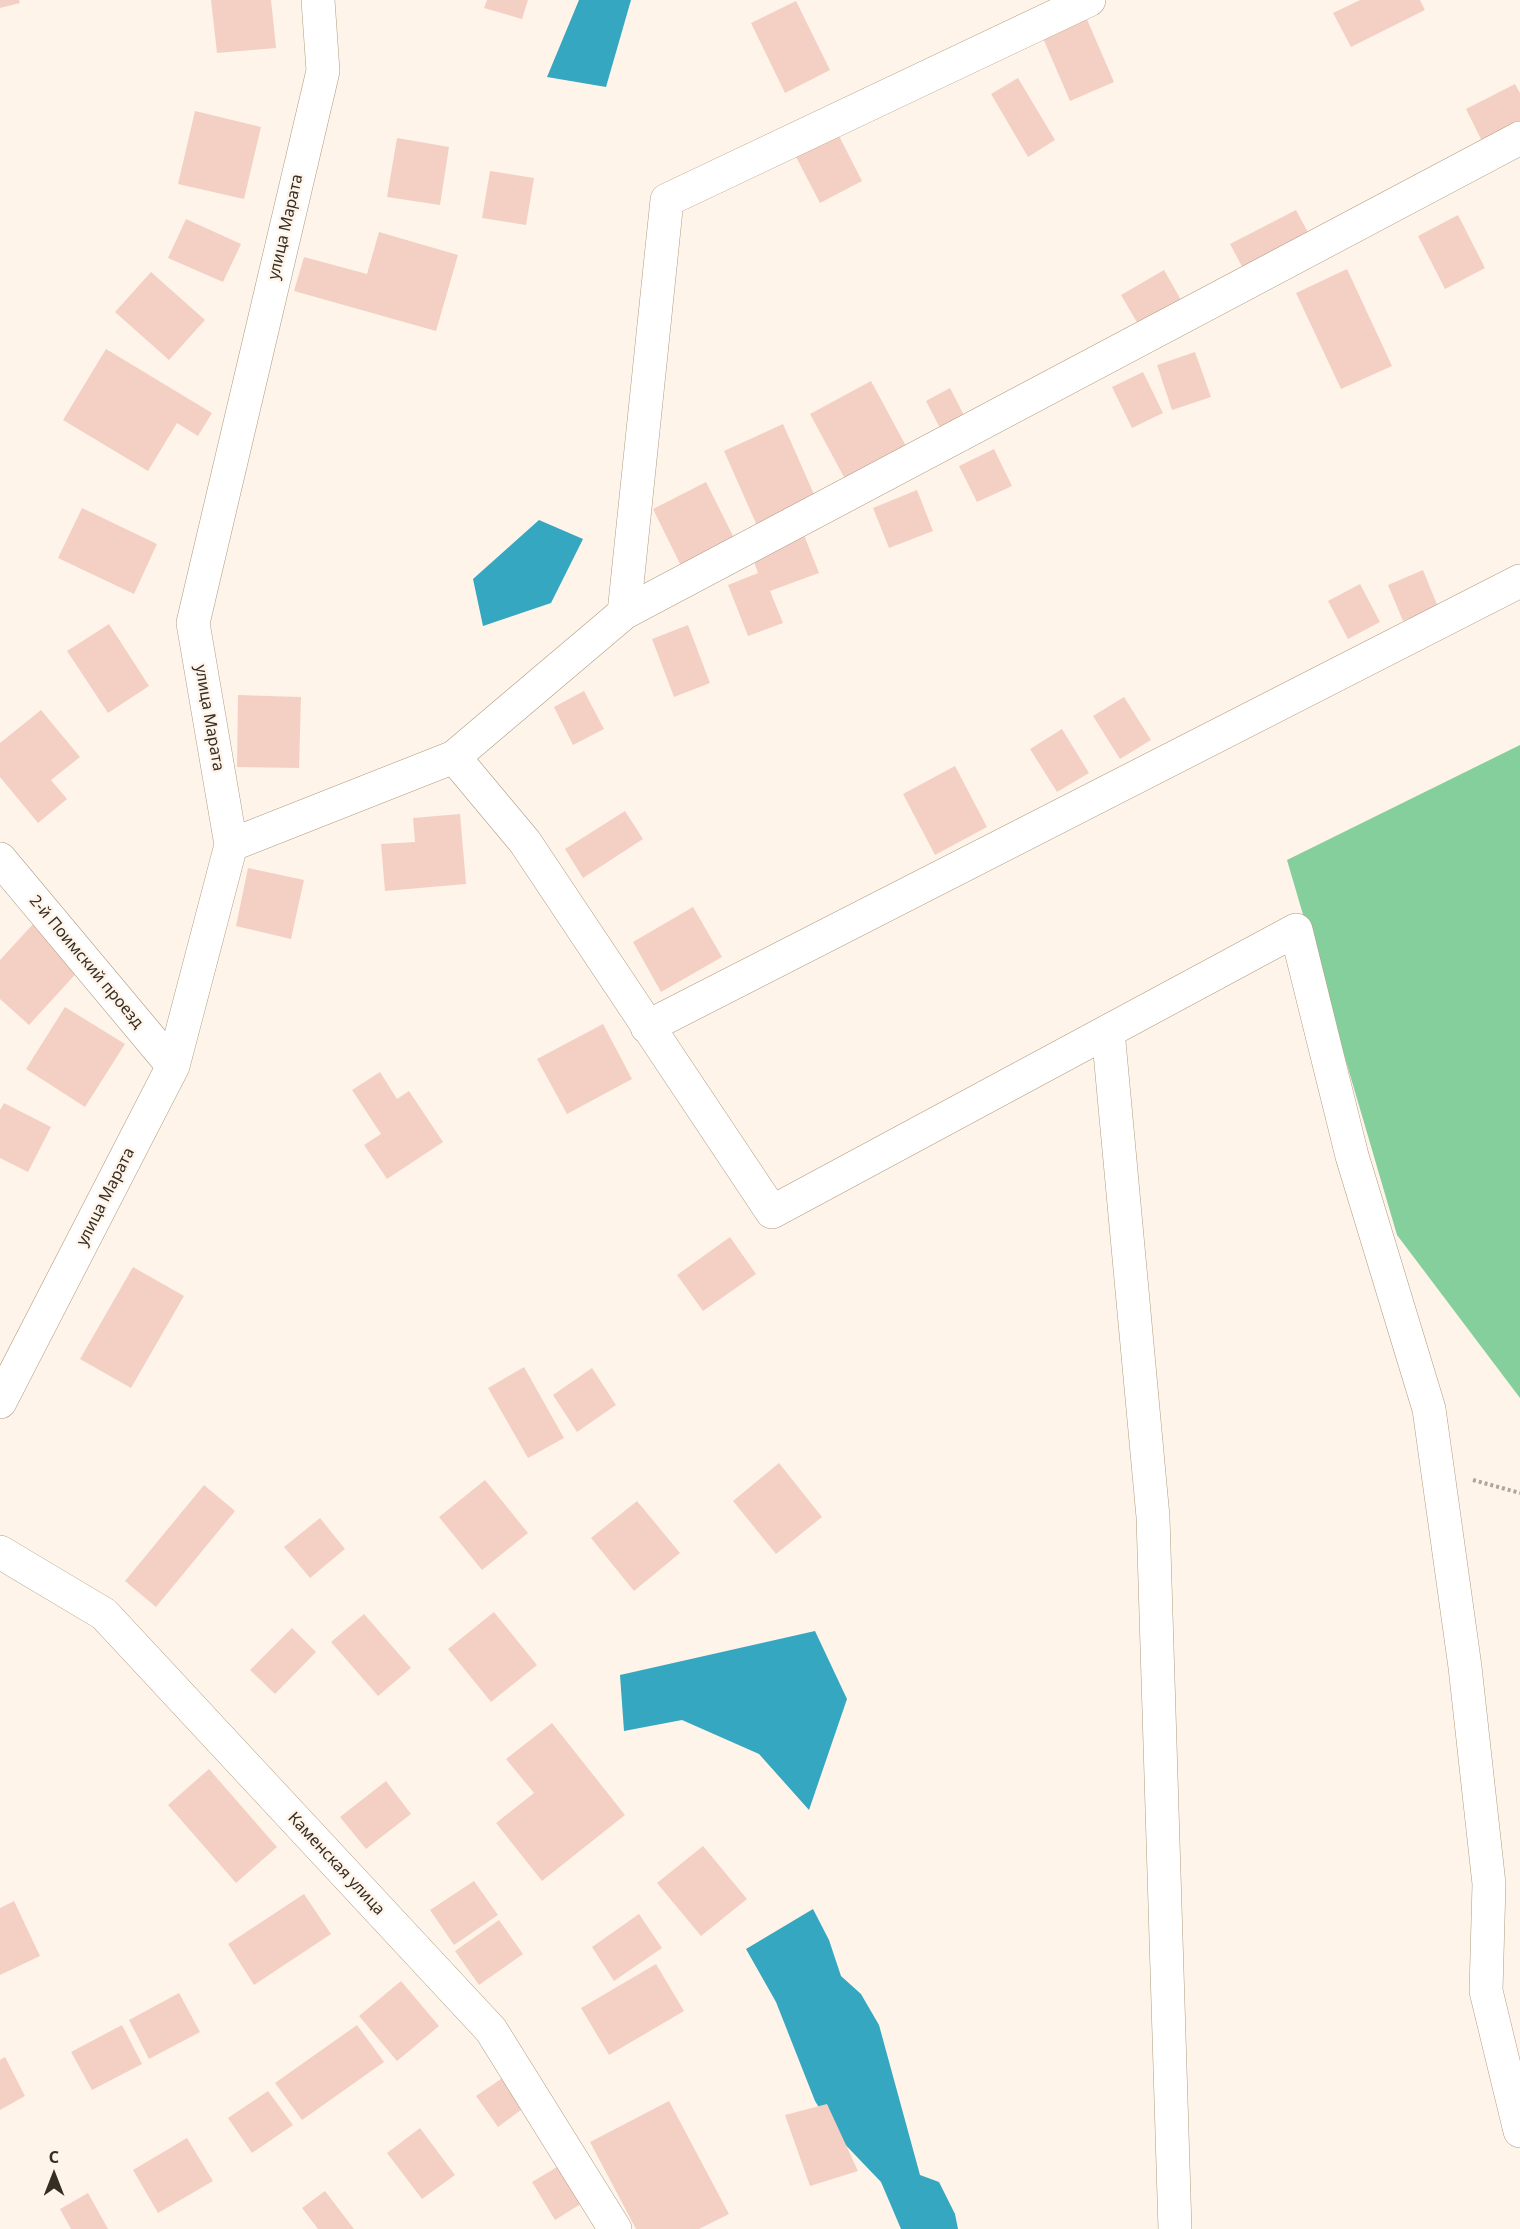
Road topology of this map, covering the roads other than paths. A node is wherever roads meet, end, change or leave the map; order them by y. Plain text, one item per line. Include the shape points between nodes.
1 (318, 0) edge
2 (1089, 0) edge
3 (1520, 138) edge
4 (1520, 581) edge
5 (624, 613) junction
6 (454, 757) junction
7 (231, 846) junction
8 (0, 858) edge
9 (647, 1027) junction
10 (1108, 1031) junction
11 (173, 1066) junction
12 (0, 1402) edge
13 (0, 1552) edge
14 (1520, 2131) edge
15 (615, 2229) edge
16 (1175, 2229) edge

1 - 7 street, улица Марата via 323,71 193,623
2 - 5 street via 667,200
3 - 5 street
4 - 9 street
5 - 6 street
6 - 7 street
6 - 9 street via 525,842
7 - 11 street, улица Марата
8 - 11 street, 2-й Поимский проезд
9 - 10 street via 772,1212
10 - 14 street via 1296,930 1352,1156 1430,1409 1490,1884 1486,1991
10 - 16 street via 1153,1516
11 - 12 street, улица Марата
13 - 15 street, Каменская улица via 104,1614 492,2030

